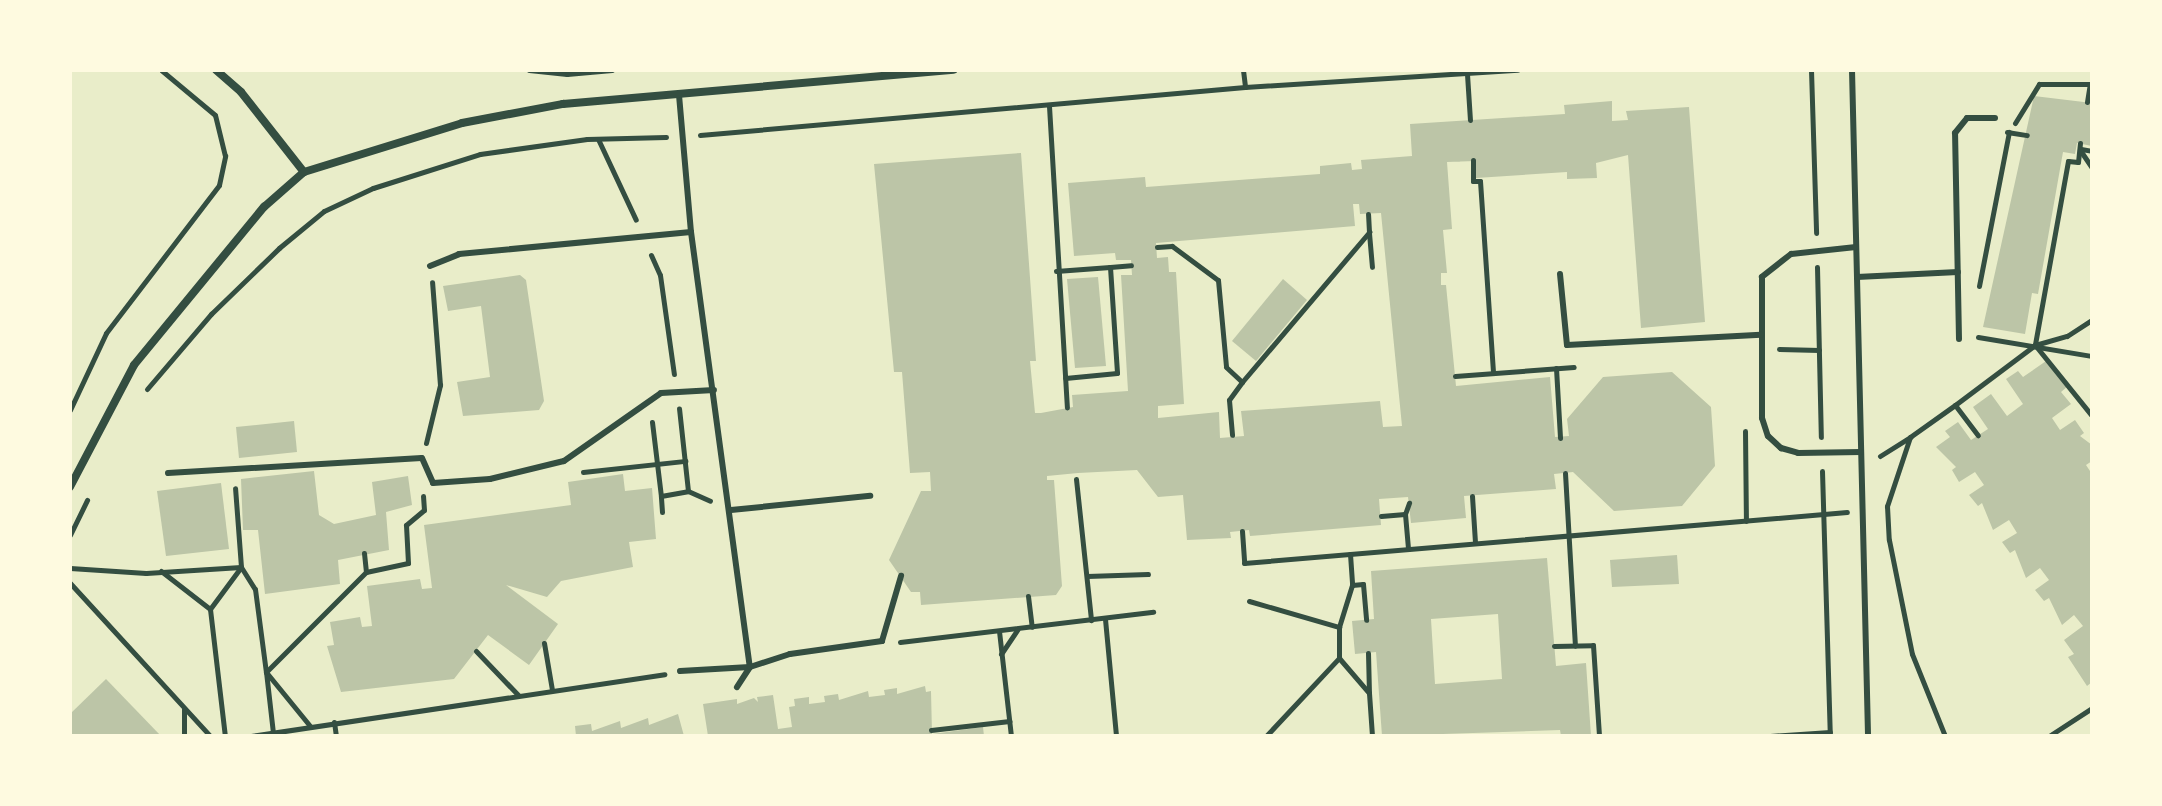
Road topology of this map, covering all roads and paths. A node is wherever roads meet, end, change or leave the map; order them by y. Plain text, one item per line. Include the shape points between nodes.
1 (216, 70) edge
2 (529, 70) edge
3 (612, 70) edge
4 (954, 70) edge
5 (1243, 70) edge
6 (1517, 70) edge
7 (1811, 70) edge
8 (1852, 70) edge
9 (159, 71) edge
10 (565, 72) edge
11 (1467, 74) junction
12 (2091, 84) edge
13 (1245, 87) junction
14 (679, 95) junction
15 (2087, 102) dead end
16 (1049, 106) junction
17 (1995, 118) dead end
18 (1470, 120) dead end
19 (682, 137) junction
20 (598, 139) junction
21 (2080, 146) junction
22 (2092, 151) edge
23 (1473, 160) dead end
24 (2092, 168) edge
25 (304, 172) junction
26 (1368, 214) dead end
27 (691, 232) junction
28 (1369, 232) junction
29 (642, 234) junction
30 (1157, 247) dead end
31 (1856, 247) junction
32 (1816, 250) junction
33 (1131, 265) dead end
34 (430, 266) joint
35 (1110, 267) junction
36 (1372, 267) dead end
37 (1056, 271) junction
38 (1958, 272) junction
39 (1560, 274) dead end
40 (1857, 277) junction
41 (1978, 288) dead end
42 (2092, 320) edge
43 (1761, 335) junction
44 (1969, 335) dead end
45 (1959, 339) dead end
46 (2035, 345) junction
47 (2092, 356) edge
48 (1556, 368) dead end
49 (1494, 373) dead end
50 (1065, 378) junction
51 (1242, 382) junction
52 (714, 390) junction
53 (677, 391) junction
54 (139, 400) dead end
55 (650, 400) junction
56 (1955, 405) junction
57 (1067, 407) dead end
58 (70, 410) edge
59 (2092, 416) edge
60 (1232, 435) dead end
61 (1978, 435) dead end
62 (1910, 437) junction
63 (1560, 438) dead end
64 (1861, 452) junction
65 (1822, 454) junction
66 (422, 458) junction
67 (685, 461) junction
68 (657, 464) junction
69 (548, 465) junction
70 (233, 467) junction
71 (1861, 468) junction
72 (168, 473) dead end
73 (1565, 473) dead end
74 (1076, 479) dead end
75 (70, 487) edge
76 (90, 493) dead end
77 (661, 496) junction
78 (870, 496) dead end
79 (1472, 496) dead end
80 (1409, 503) dead end
81 (731, 510) junction
82 (1862, 511) junction
83 (662, 512) dead end
84 (1405, 514) junction
85 (1824, 514) junction
86 (1381, 516) dead end
87 (1242, 531) dead end
88 (70, 535) edge
89 (1569, 536) junction
90 (1475, 543) junction
91 (1408, 549) junction
92 (364, 553) dead end
93 (1350, 554) junction
94 (241, 567) junction
95 (70, 568) edge
96 (161, 571) junction
97 (366, 572) junction
98 (1148, 574) dead end
99 (901, 576) dead end
100 (1087, 576) junction
101 (70, 583) edge
102 (1352, 585) junction
103 (1028, 596) dead end
104 (1249, 601) dead end
105 (210, 609) junction
106 (1153, 612) dead end
107 (1105, 619) junction
108 (1091, 620) junction
109 (1366, 620) dead end
110 (1032, 627) junction
111 (1339, 627) junction
112 (1017, 629) junction
113 (999, 631) junction
114 (544, 643) dead end
115 (889, 643) dead end
116 (1554, 646) dead end
117 (1575, 646) junction
118 (476, 651) dead end
119 (1368, 653) dead end
120 (1001, 654) junction
121 (1339, 658) junction
122 (750, 667) junction
123 (680, 671) joint
124 (266, 672) junction
125 (737, 687) dead end
126 (552, 690) junction
127 (1369, 693) junction
128 (518, 695) junction
129 (184, 708) junction
130 (2092, 708) edge
131 (1010, 721) junction
132 (334, 722) junction
133 (311, 727) junction
134 (931, 730) dead end
135 (273, 733) junction
136 (1830, 734) edge
137 (184, 736) edge
138 (210, 736) edge
139 (225, 736) edge
140 (251, 736) edge
141 (336, 736) edge
142 (1011, 736) edge
143 (1116, 736) edge
144 (1266, 736) edge
145 (1372, 736) edge
146 (1599, 736) edge
147 (1770, 736) edge
148 (1868, 736) edge
149 (1945, 736) edge
150 (2049, 736) edge

1 - 25 street via 241,92
2 - 10 path
3 - 10 path
4 - 14 street
5 - 13 path
6 - 11 path
7 - 32 path
8 - 31 lane
9 - 58 path via 215,115 225,156 219,185 106,333
11 - 13 path
11 - 18 path
12 - 15 path
12 - 41 path via 2039,84 2009,132
13 - 16 path
14 - 19 lane
14 - 25 street via 563,104 494,116
16 - 19 path
16 - 37 path
17 - 38 lane via 1967,118 1955,133
19 - 20 path
19 - 27 lane
20 - 29 path
20 - 54 path via 435,165 324,211 211,314
21 - 22 path
21 - 24 path
21 - 46 path via 2078,162 2068,161
23 - 49 path via 1473,181 1480,181
25 - 75 street via 264,207 134,365
26 - 28 path
27 - 29 lane
27 - 52 lane
28 - 36 path
28 - 51 path
29 - 34 lane via 459,254
29 - 53 path via 660,275
30 - 51 path via 1172,246 1218,280 1226,367
31 - 32 lane
31 - 40 lane
32 - 43 lane via 1791,254 1762,277
32 - 65 path
33 - 35 path
34 - 66 path via 440,385
35 - 37 path
35 - 50 path via 1117,373
37 - 50 path
38 - 40 lane
38 - 45 lane
39 - 43 lane via 1567,345
40 - 64 lane
42 - 46 path via 2067,336
43 - 65 lane via 1762,418 1768,436 1789,450
44 - 46 path
46 - 47 path
46 - 56 path
46 - 59 path
48 - 63 path
50 - 57 path
51 - 60 path via 1229,400
52 - 53 lane
52 - 81 lane
53 - 55 lane
53 - 67 path
55 - 68 path
55 - 69 lane via 564,461
56 - 61 path
56 - 62 path
62 - 71 path
62 - 149 path via 1887,506 1889,540 1912,654
64 - 65 lane
64 - 71 lane
65 - 85 path
66 - 69 lane via 433,483 490,479
66 - 70 lane
66 - 97 path via 424,510 406,525 408,563
67 - 68 path
67 - 77 path via 688,491
68 - 69 path via 554,475
68 - 77 path
70 - 72 lane
70 - 94 path
71 - 82 lane
73 - 89 path
74 - 100 path
76 - 88 path
77 - 83 path
78 - 81 lane
79 - 90 path
80 - 84 path
81 - 122 lane
82 - 85 path
82 - 148 lane
84 - 86 path
84 - 91 path
85 - 89 path
85 - 136 path
87 - 93 path via 1244,563
89 - 90 path
89 - 117 path
90 - 91 path
91 - 93 path
92 - 97 path
93 - 102 path
94 - 96 path
94 - 105 path
94 - 124 path via 255,589
95 - 96 path
96 - 105 path
97 - 124 path
98 - 100 path
99 - 122 lane via 882,641 790,654
100 - 108 path
101 - 129 path
102 - 109 path via 1363,584
102 - 111 path
103 - 110 path
104 - 111 path
105 - 139 path
106 - 107 path
107 - 108 path
107 - 143 path
108 - 110 path
110 - 112 path
111 - 121 path
112 - 113 path
112 - 120 path
113 - 115 path
113 - 120 path
114 - 126 path
116 - 117 path
117 - 146 path via 1593,645
118 - 128 path
119 - 127 path
120 - 131 path
121 - 127 path
121 - 144 path
122 - 123 lane
122 - 125 lane
123 - 126 path
124 - 133 path
124 - 135 path
126 - 128 path
127 - 145 path
128 - 132 path
129 - 137 path
129 - 138 path
130 - 150 path
131 - 134 path
131 - 142 path
132 - 133 path
132 - 141 path
133 - 135 path
135 - 140 path
136 - 147 path

